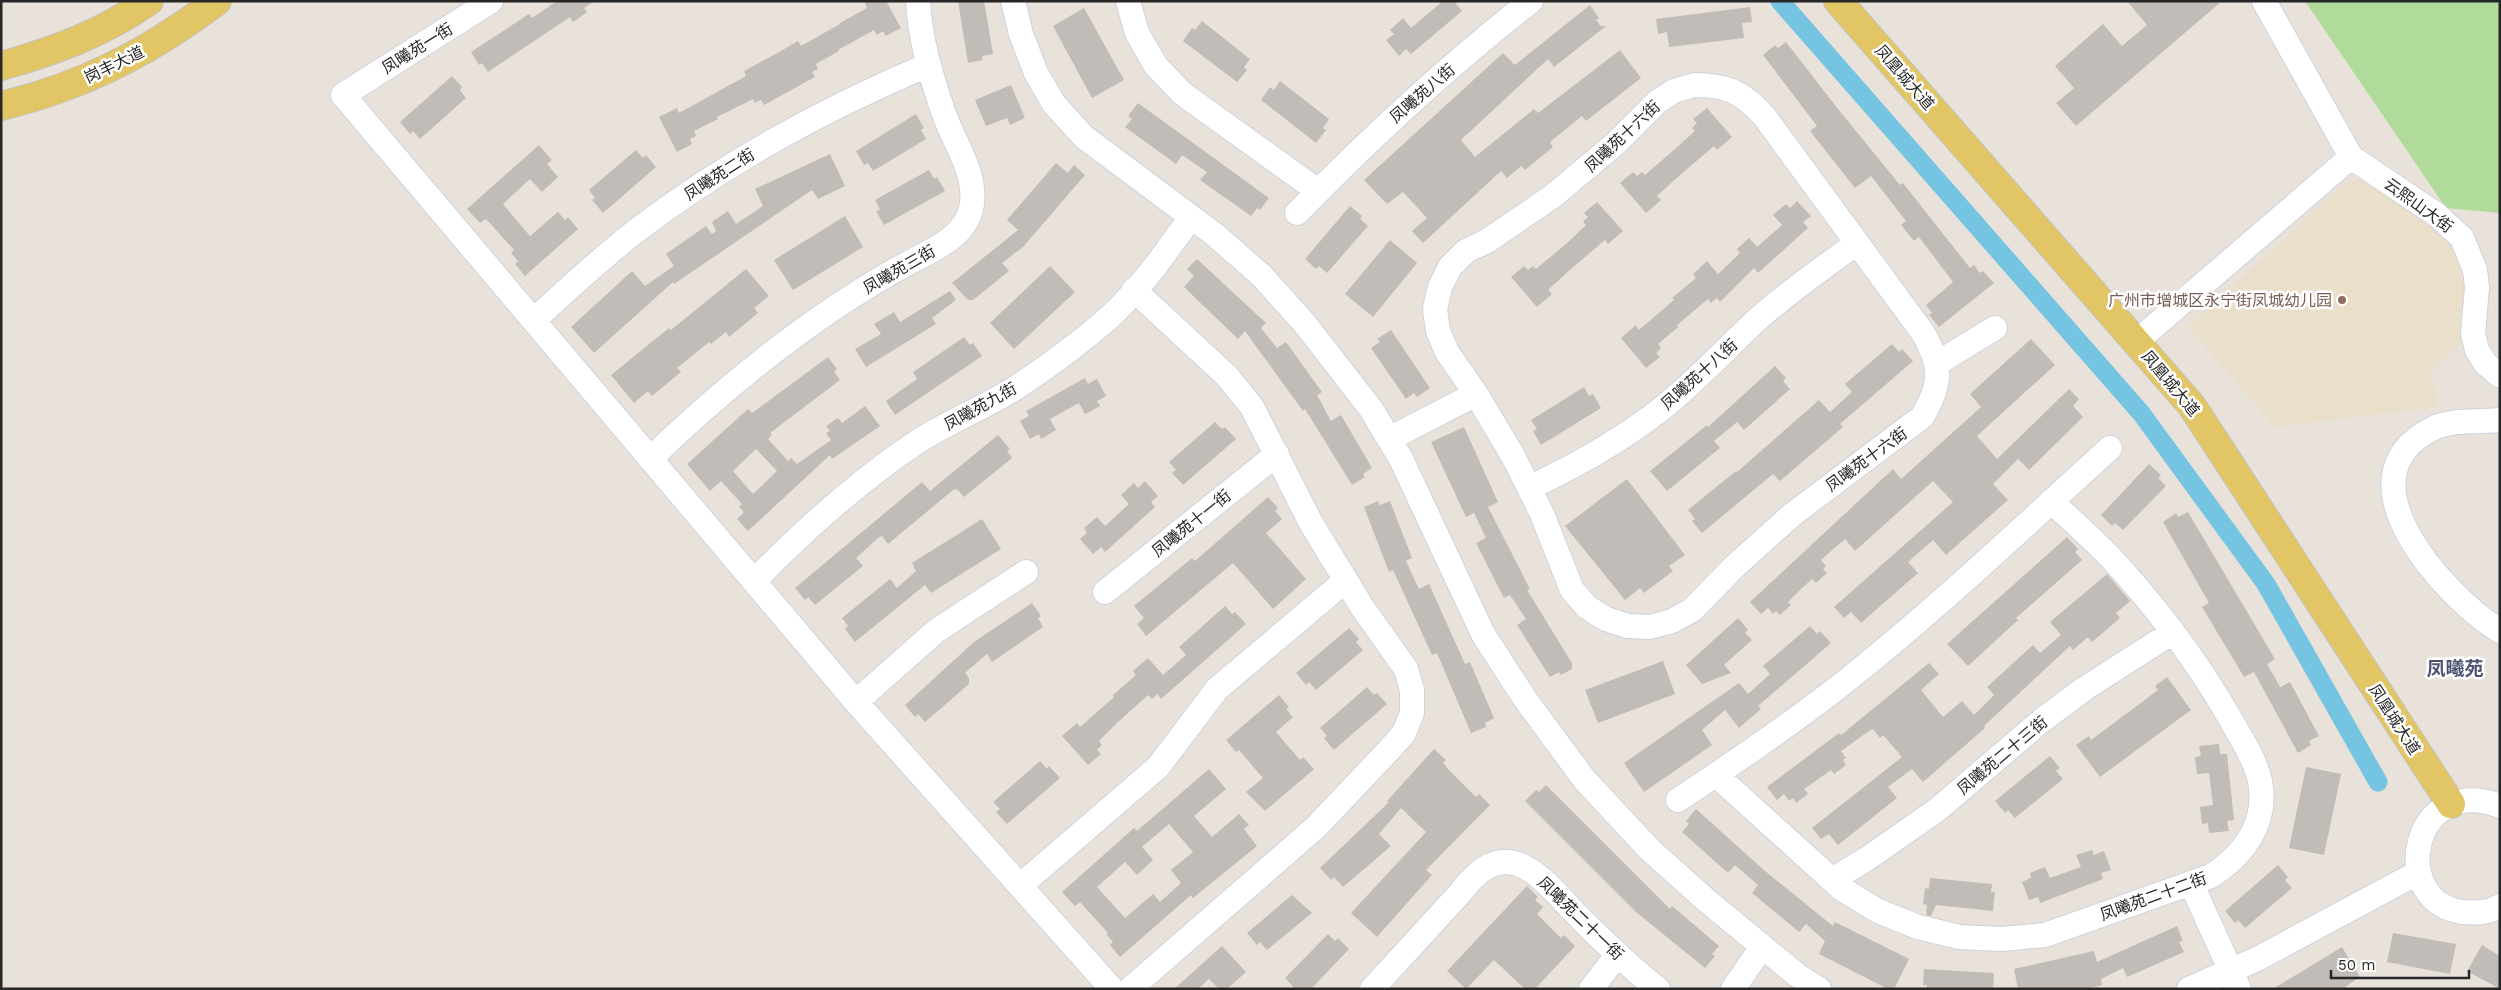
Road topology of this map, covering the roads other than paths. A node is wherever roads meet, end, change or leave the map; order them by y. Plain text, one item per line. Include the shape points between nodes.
1 (149, 1) edge
2 (217, 1) edge
3 (491, 1) edge
4 (918, 1) edge
5 (1013, 1) edge
6 (1128, 1) edge
7 (1531, 1) edge
8 (1838, 1) edge
9 (2264, 1) edge
10 (928, 65) junction
11 (1, 66) edge
12 (1, 106) edge
13 (2351, 157) junction
14 (1318, 191) junction
15 (1297, 213) dead end
16 (1192, 217) junction
17 (1857, 243) junction
18 (1134, 290) junction
19 (534, 320) junction
20 (1995, 328) dead end
21 (2136, 342) junction
22 (1936, 364) junction
23 (2500, 376) edge
24 (1476, 394) junction
25 (2500, 420) edge
26 (1389, 439) junction
27 (2110, 448) dead end
28 (1277, 454) junction
29 (650, 459) junction
30 (1529, 488) junction
31 (2051, 501) junction
32 (1026, 572) dead end
33 (1345, 580) junction
34 (754, 581) junction
35 (1105, 592) dead end
36 (2500, 631) edge
37 (2173, 632) junction
38 (856, 702) junction
39 (1716, 774) junction
40 (1678, 800) dead end
41 (2451, 804) junction
42 (2500, 806) edge
43 (2418, 872) junction
44 (1832, 880) junction
45 (2191, 883) junction
46 (1020, 886) junction
47 (2500, 906) edge
48 (1762, 947) junction
49 (1618, 954) junction
50 (2235, 980) edge
51 (1112, 989) edge
52 (1130, 989) edge
53 (1372, 989) edge
54 (1591, 989) edge
55 (1658, 989) edge
56 (1733, 989) edge
57 (1819, 989) edge
58 (2189, 989) edge

1 - 11 main road via 88,37
2 - 12 main road, 岗丰大道 via 153,45 94,77
3 - 19 street, 凤曦苑一街 via 343,95
4 - 10 street, 凤曦苑三街
5 - 16 street via 1036,73 1054,104 1084,137
6 - 14 street via 1137,33 1156,66 1183,94
7 - 14 street, 凤曦苑八街 via 1389,121
8 - 21 main road, 凤凰城大道
9 - 13 street
10 - 19 street, 凤曦苑二街 via 805,122 714,176 635,232
10 - 29 street, 凤曦苑三街 via 943,114 972,182 972,205 962,227 945,243 852,296 764,358
13 - 21 street
13 - 23 street, 云熙山大街 via 2437,215 2462,238 2475,270 2477,287 2473,334 2477,350 2485,363
14 - 15 street, 凤曦苑八街
16 - 18 street, 凤曦苑九街
16 - 26 street via 1262,276 1305,324 1371,409
17 - 22 street, 凤曦苑十六街 via 1923,332 1934,352
17 - 24 street, 凤曦苑十六街 via 1750,102 1733,91 1714,85 1694,85 1674,91 1657,102 1615,144 1559,191 1487,241 1466,251 1450,267 1440,287 1435,309 1438,331 1447,352
17 - 30 street, 凤曦苑十八街 via 1762,316 1685,389 1649,418 1587,459
18 - 28 street via 1228,376 1252,407
18 - 34 street, 凤曦苑九街 via 1113,313 1066,353 1015,388 922,439 871,475 797,537
19 - 29 street
20 - 22 street
21 - 41 main road, 凤凰城大道 via 2192,406
22 - 30 street, 凤曦苑十六街 via 1938,375 1934,398 1922,417 1793,514 1692,610 1672,621 1650,627 1628,626 1606,619 1587,606 1572,590
24 - 26 street
24 - 30 street, 凤曦苑十六街
25 - 36 street via 2433,428 2413,442 2399,461 2393,485 2396,509 2427,564 2453,595
26 - 48 street via 1483,634 1525,699 1584,779 1649,848
27 - 31 street
28 - 33 street via 1311,523
28 - 35 street, 凤曦苑十一街
29 - 34 street
31 - 37 street, 凤曦苑二十二街 via 2111,558
31 - 39 street via 1851,678
32 - 38 street via 936,631
33 - 46 street via 1217,689 1158,767
33 - 52 street via 1406,669 1412,690 1412,713 1404,733 1316,827
34 - 38 street
37 - 44 street, 凤曦苑二十三街 via 2084,689 2041,721 1937,810
37 - 45 street, 凤曦苑二十二街 via 2213,689 2254,761 2260,783 2261,805 2256,827 2245,847 2230,864
38 - 46 street
39 - 40 street
39 - 44 street, 凤曦苑二十二街
41 - 42 street via 2468,800
41 - 43 street via 2426,825 2419,840
43 - 47 street via 2440,903 2457,911 2476,913
43 - 50 street
44 - 45 street, 凤曦苑二十二街 via 1878,911 1918,927 1960,937 2002,939 2045,935
45 - 50 street
46 - 51 street
48 - 56 street
48 - 57 street
49 - 53 street, 凤曦苑二十一街 via 1530,868 1511,862 1491,865 1473,875
49 - 54 street
49 - 55 street, 凤曦苑二十一街
50 - 58 street

